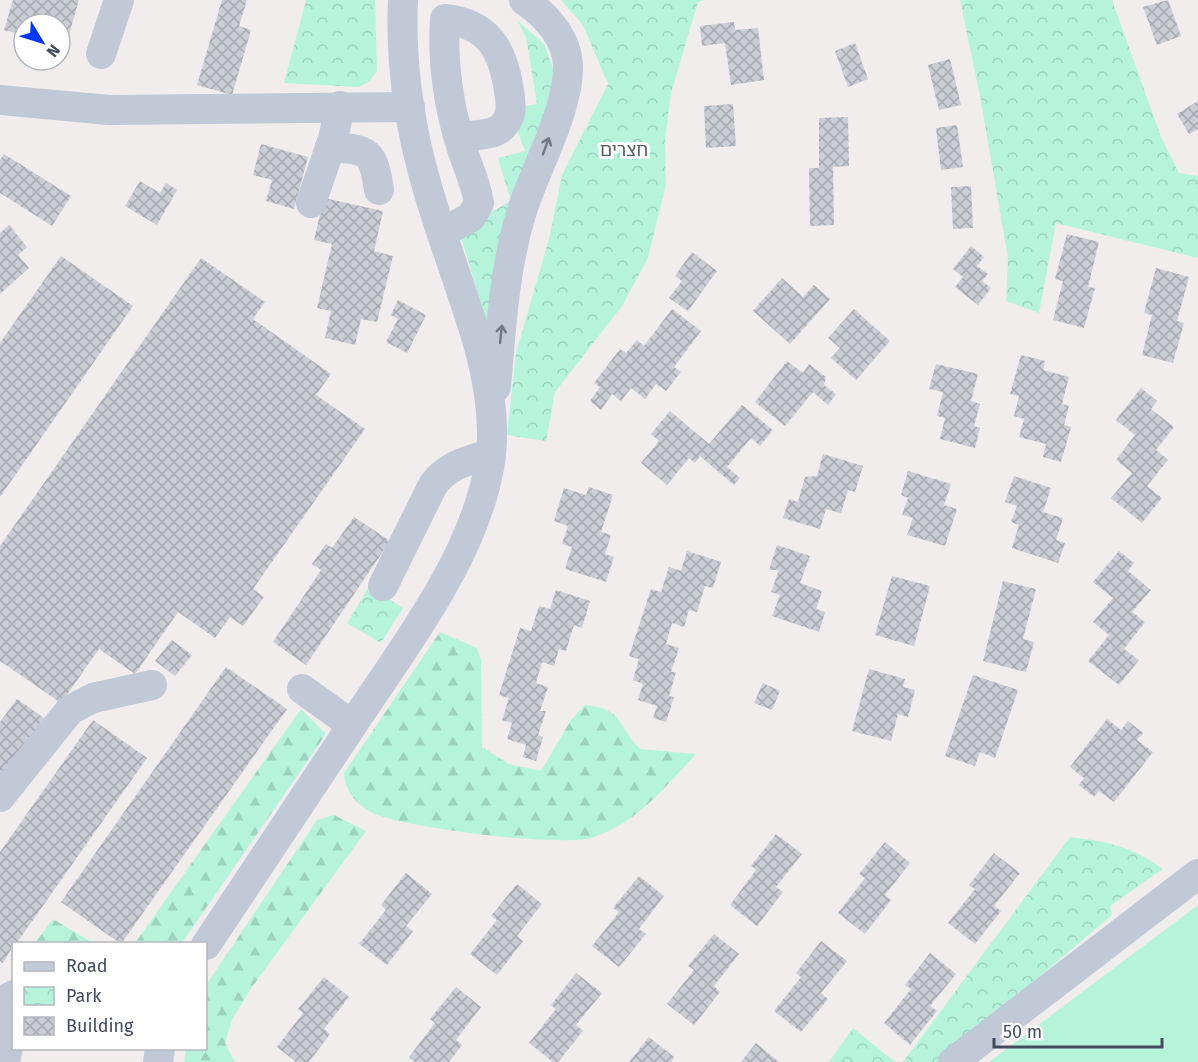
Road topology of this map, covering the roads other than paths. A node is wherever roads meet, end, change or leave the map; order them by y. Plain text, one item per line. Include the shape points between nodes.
1 (119, 0) edge
2 (404, 0) edge
3 (524, 0) edge
4 (101, 54) dead end
5 (0, 100) edge
6 (340, 106) junction
7 (410, 107) junction
8 (459, 137) dead end
9 (330, 147) junction
10 (379, 190) dead end
11 (311, 203) dead end
12 (442, 234) junction
13 (490, 444) junction
14 (383, 586) dead end
15 (152, 685) dead end
16 (302, 689) dead end
17 (352, 725) junction
18 (0, 798) edge
19 (1198, 874) edge
20 (207, 943) edge
21 (12, 1028) edge
22 (5, 1062) edge
23 (953, 1062) edge

1 - 4 street
2 - 7 street via 403,54
13 -> 3 street via 512,253 521,214 561,106 568,64 562,41 551,24
5 - 6 street via 109,110
6 - 7 street
6 - 9 street
7 - 12 street
8 - 12 street via 479,203 471,217
9 - 10 street via 369,154 375,163
9 - 11 street
12 - 13 street via 480,353 490,405
13 - 14 street via 442,472
13 - 17 street via 482,496 460,552 405,646
15 - 18 street via 93,698 69,710
16 - 17 street
17 - 20 street
19 - 23 street
21 - 22 street

